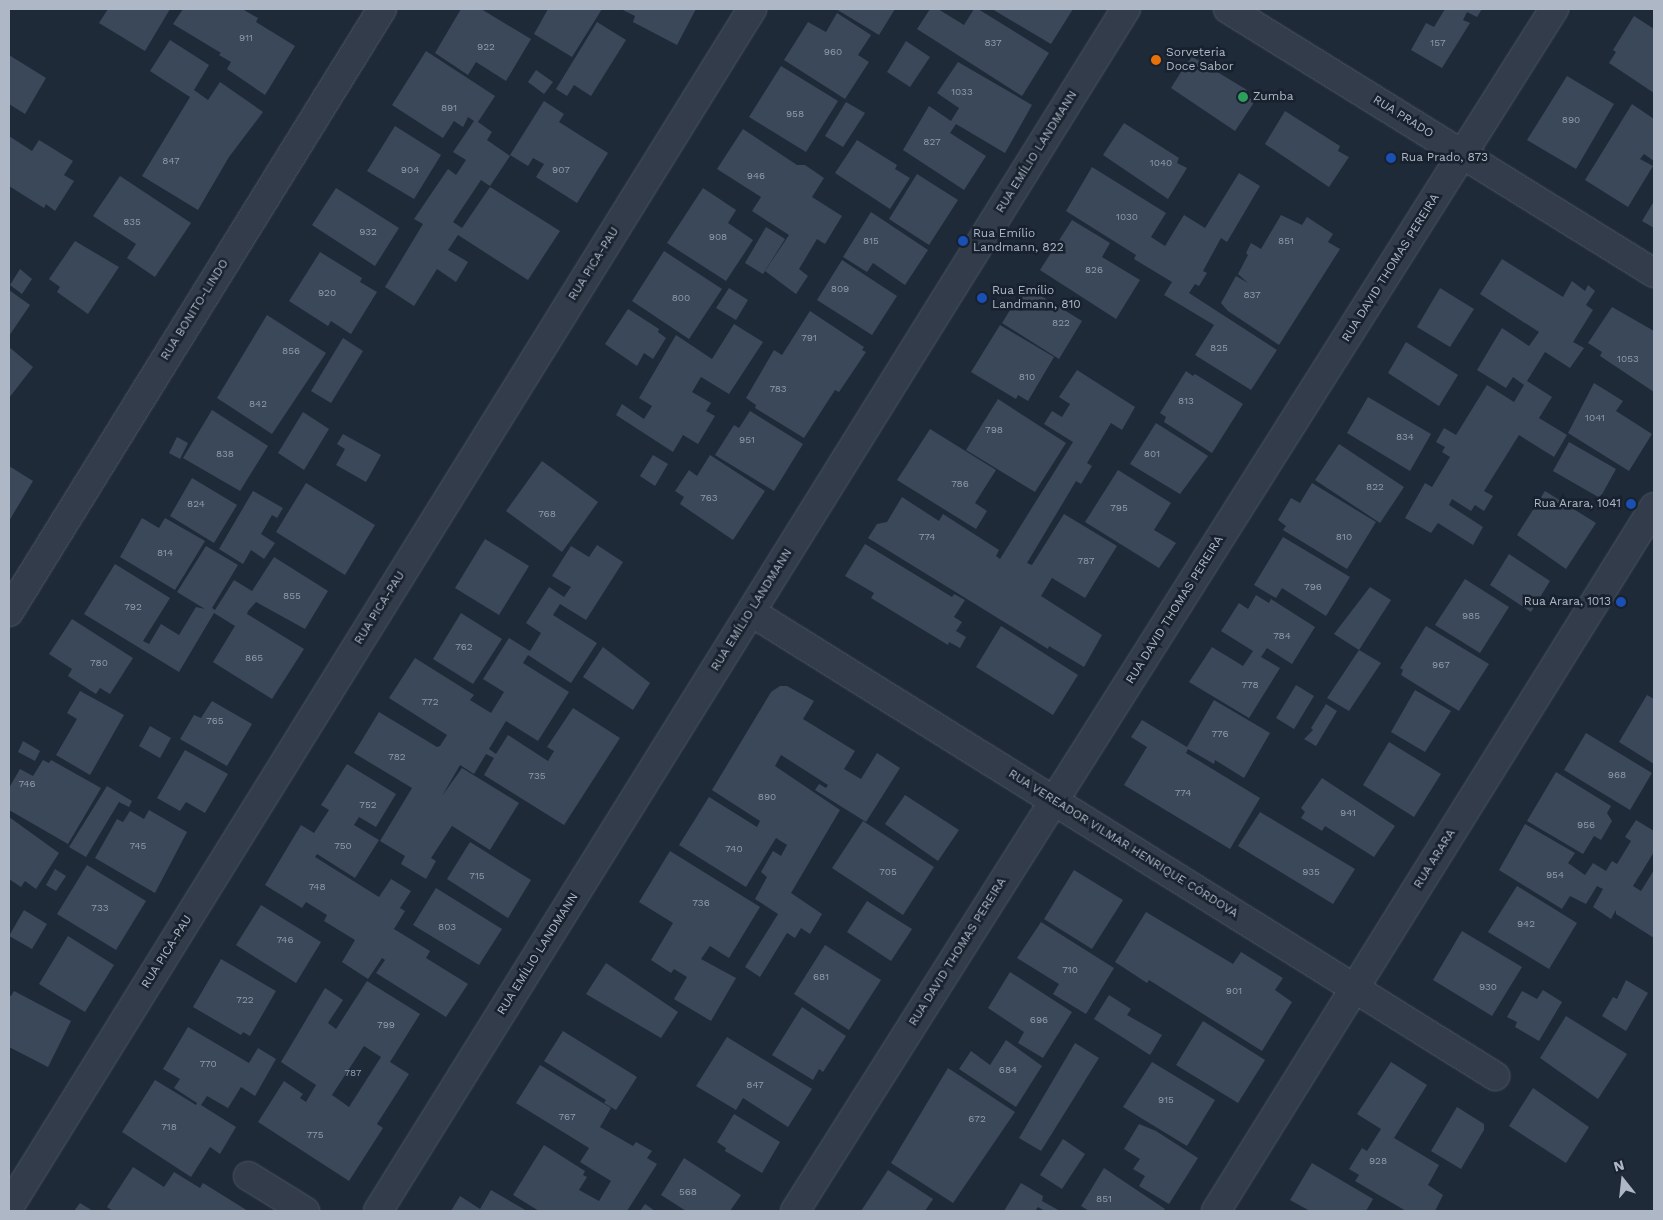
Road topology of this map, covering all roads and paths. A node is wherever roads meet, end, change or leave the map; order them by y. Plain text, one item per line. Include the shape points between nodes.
1 (382, 9) edge
2 (752, 9) edge
3 (1126, 9) edge
4 (1228, 9) edge
5 (1554, 9) edge
6 (1463, 154) junction
7 (1654, 273) edge
8 (1654, 507) edge
9 (9, 612) edge
10 (751, 612) junction
11 (1054, 801) junction
12 (1354, 989) junction
13 (1495, 1076) dead end
14 (248, 1176) dead end
15 (9, 1207) edge
16 (305, 1211) edge
17 (378, 1211) edge
18 (795, 1211) edge
19 (1216, 1211) edge

1 - 9 street, RUA BONITO-LINDO
2 - 15 street, RUA PICA-PAU
3 - 10 street, RUA EMÍLIO LANDMANN
4 - 6 street, RUA PRADO
5 - 6 street, RUA DAVID THOMAS PEREIRA
6 - 7 street, RUA PRADO
6 - 11 street, RUA DAVID THOMAS PEREIRA
8 - 12 street, RUA ARARA
10 - 11 street, RUA VEREADOR VILMAR HENRIQUE CÓRDOVA
10 - 17 street, RUA EMÍLIO LANDMANN
11 - 12 street, RUA VEREADOR VILMAR HENRIQUE CÓRDOVA
11 - 18 street, RUA DAVID THOMAS PEREIRA
12 - 13 street, RUA VEREADOR VILMAR HENRIQUE CÓRDOVA
12 - 19 street, RUA ARARA
14 - 16 street

